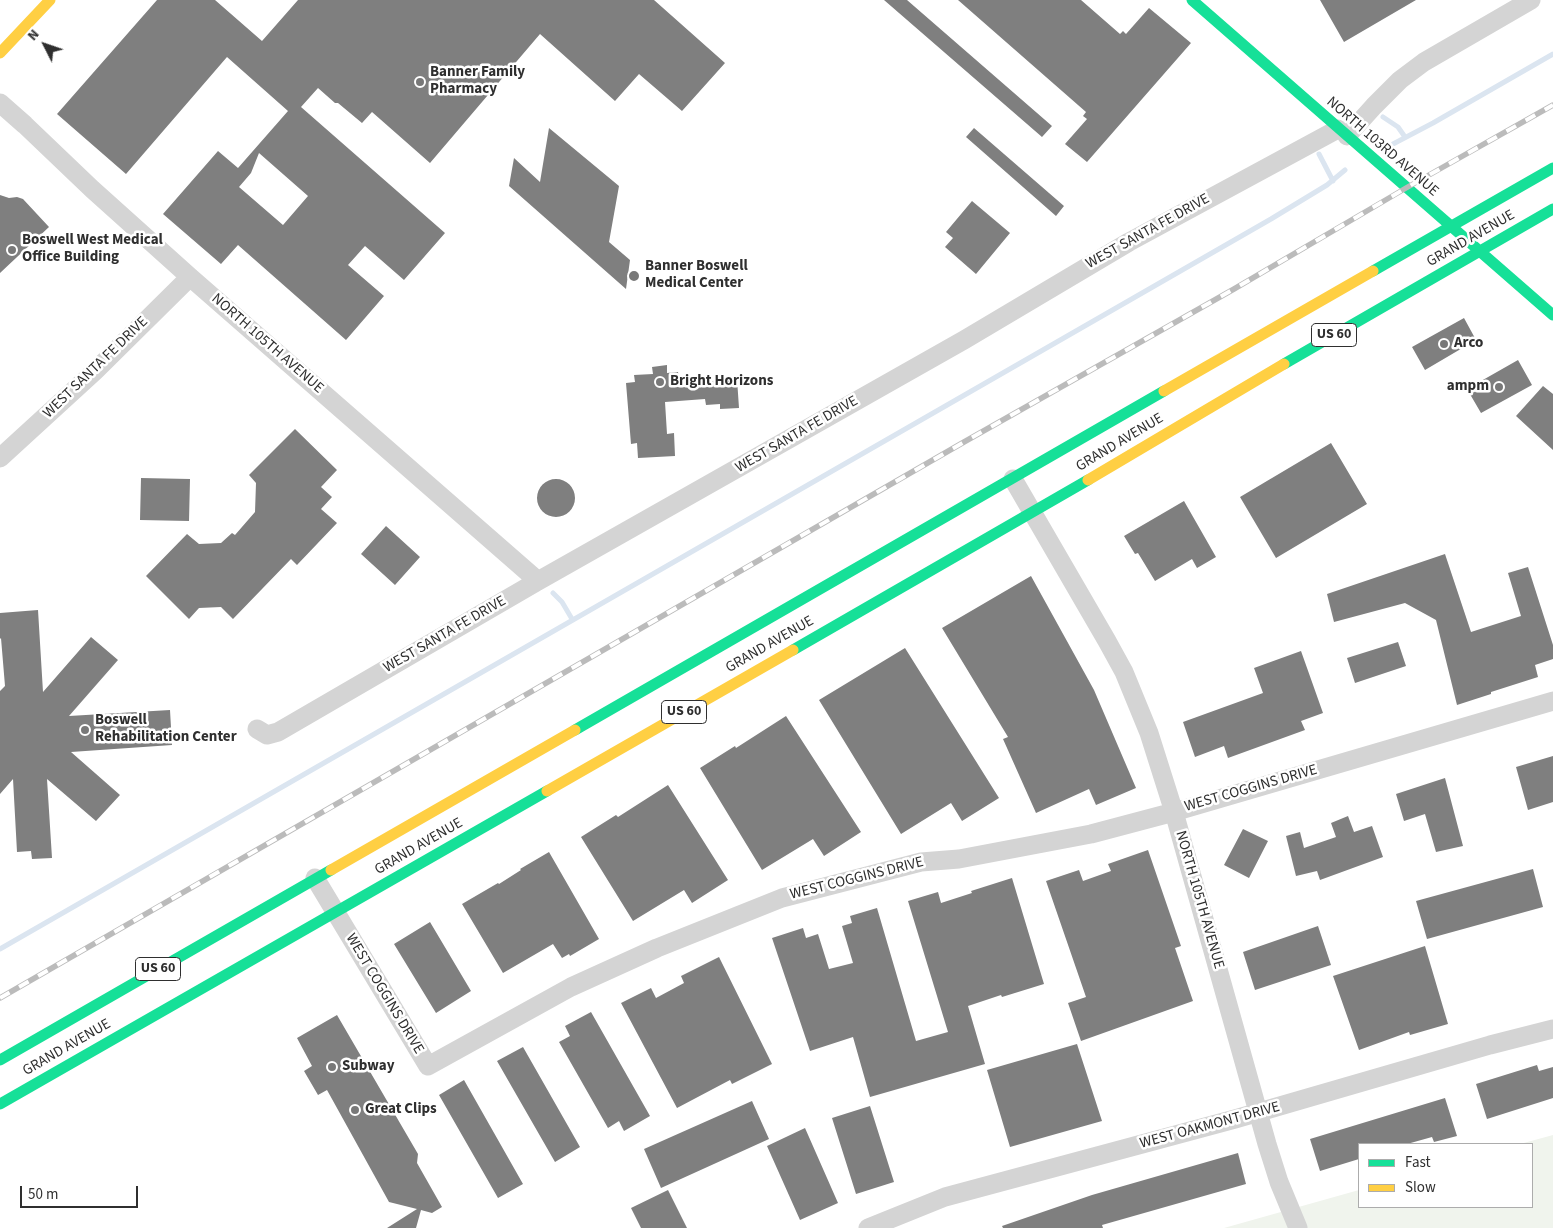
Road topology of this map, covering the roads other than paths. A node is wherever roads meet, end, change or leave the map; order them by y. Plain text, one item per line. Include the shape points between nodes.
1 (50, 0) edge
2 (1192, 0) edge
3 (1531, 0) edge
4 (0, 53) edge
5 (0, 103) edge
6 (1343, 132) junction
7 (1553, 168) edge
8 (1553, 209) edge
9 (1451, 227) junction
10 (1479, 251) junction
11 (190, 277) junction
12 (1553, 314) edge
13 (0, 458) edge
14 (1013, 479) junction
15 (1032, 513) junction
16 (538, 580) junction
17 (1553, 701) edge
18 (257, 729) dead end
19 (1174, 812) junction
20 (315, 878) junction
21 (335, 912) junction
22 (1553, 1029) edge
23 (0, 1060) edge
24 (0, 1104) edge
25 (1258, 1113) junction
26 (868, 1228) edge
27 (1298, 1228) edge

1 - 4 main road
2 - 6 main road, NORTH 103RD AVENUE
3 - 6 street, WEST SANTA FE DRIVE via 1448,47 1408,74
5 - 11 street, NORTH 105TH AVENUE
6 - 9 main road, NORTH 103RD AVENUE
6 - 16 street, WEST SANTA FE DRIVE via 1129,242 964,340
7 - 9 main road, GRAND AVENUE / US 60
8 - 10 main road, GRAND AVENUE / US 60
9 - 10 main road, NORTH 103RD AVENUE
9 - 14 main road, GRAND AVENUE / US 60
10 - 12 main road, NORTH 103RD AVENUE
10 - 15 main road, GRAND AVENUE / US 60
11 - 13 street, WEST SANTA FE DRIVE
11 - 16 street, NORTH 105TH AVENUE
14 - 15 street, NORTH 105TH AVENUE
14 - 20 main road, GRAND AVENUE / US 60
15 - 19 street, NORTH 105TH AVENUE via 1124,672 1149,733
15 - 21 main road, GRAND AVENUE / US 60
16 - 18 street, WEST SANTA FE DRIVE via 278,732 267,735
17 - 19 street, WEST COGGINS DRIVE
19 - 21 street, WEST COGGINS DRIVE via 1046,844 921,862 782,898 571,987 428,1066
19 - 25 street, NORTH 105TH AVENUE
20 - 21 street, WEST COGGINS DRIVE
20 - 23 main road, GRAND AVENUE / US 60
21 - 24 main road, GRAND AVENUE / US 60
22 - 25 street, WEST OAKMONT DRIVE
25 - 26 street, WEST OAKMONT DRIVE via 945,1197
25 - 27 street, NORTH 105TH AVENUE via 1279,1182

